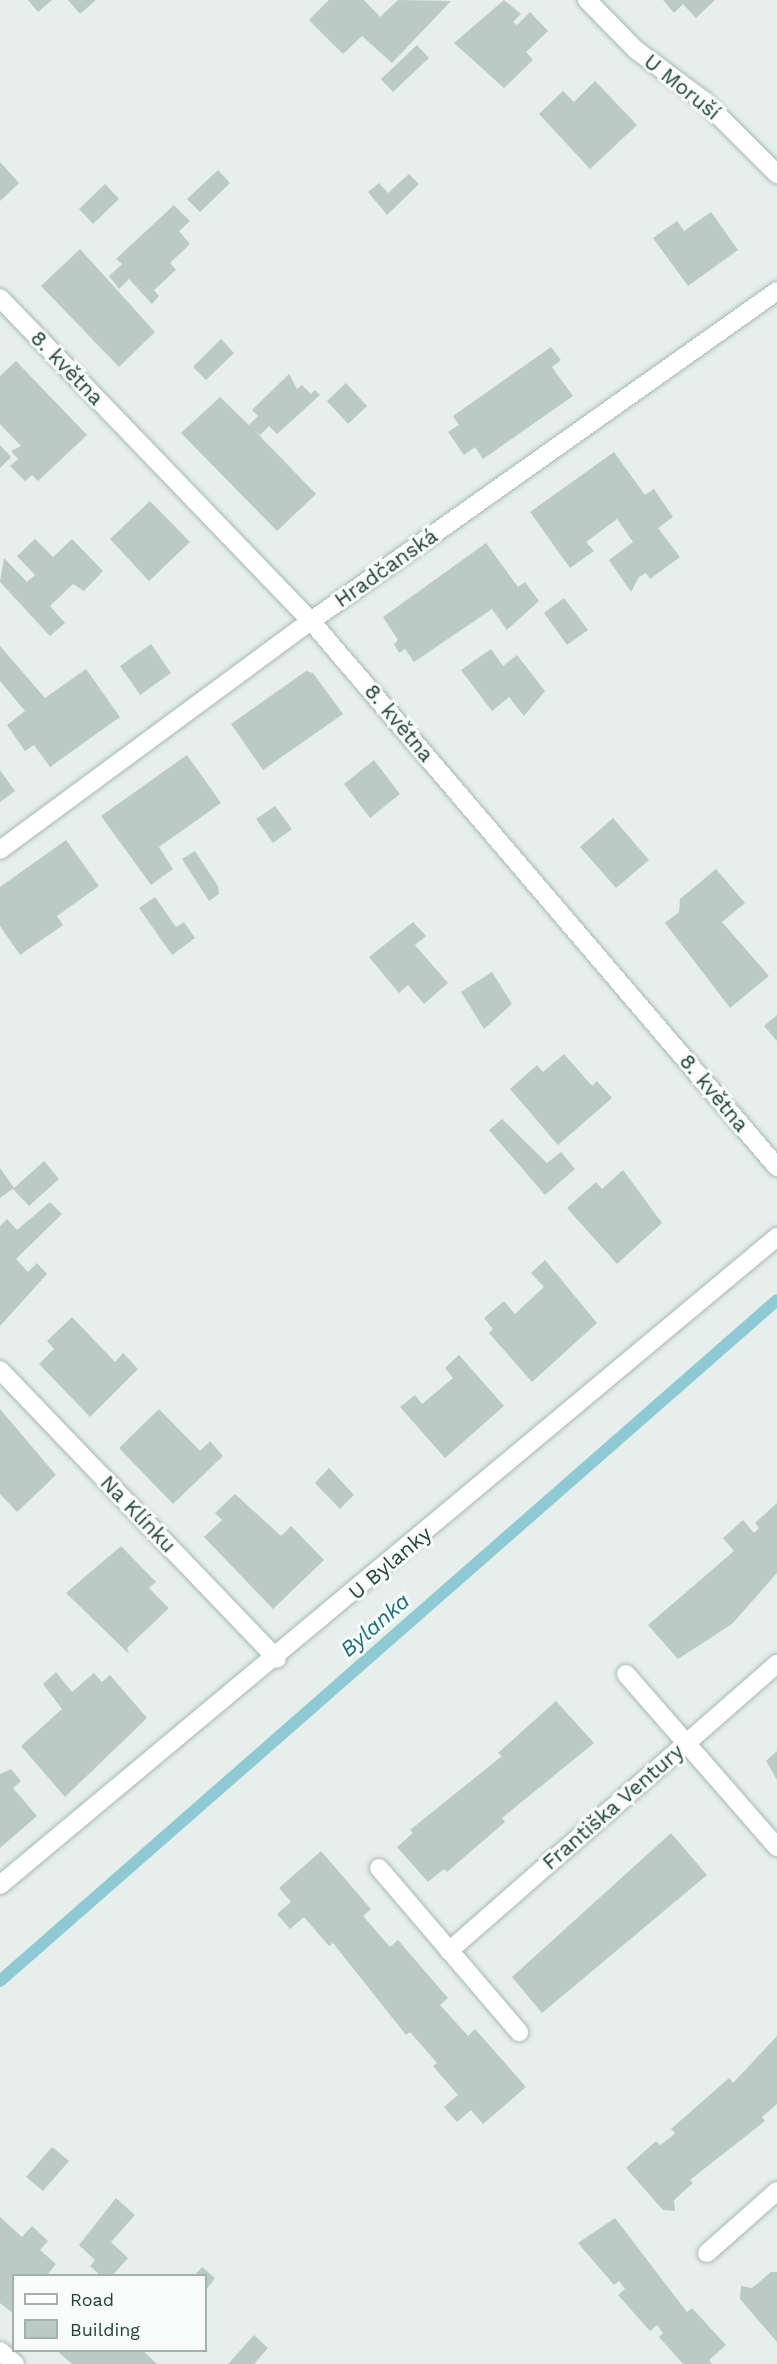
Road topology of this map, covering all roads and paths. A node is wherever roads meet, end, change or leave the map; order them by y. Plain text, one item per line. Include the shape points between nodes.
1 (588, 0) edge
2 (777, 174) edge
3 (777, 291) edge
4 (0, 298) edge
5 (312, 621) junction
6 (0, 850) edge
7 (777, 1167) edge
8 (777, 1237) edge
9 (0, 1370) edge
10 (277, 1659) junction
11 (777, 1664) edge
12 (626, 1674) dead end
13 (686, 1743) junction
14 (777, 1847) edge
15 (379, 1868) dead end
16 (0, 1885) edge
17 (449, 1951) junction
18 (519, 2032) dead end
19 (777, 2191) edge
20 (707, 2253) dead end
21 (0, 2351) edge
22 (15, 2364) edge

1 - 2 street, U Moruší via 636,50 703,100
3 - 5 street, Hradčanská
4 - 5 street, 8. května
5 - 6 street, Hradčanská
5 - 7 street, 8. května
8 - 10 street, U Bylanky
9 - 10 street, Na Klínku
10 - 16 street, U Bylanky
11 - 13 street, Františka Ventury
12 - 13 street
13 - 14 street
13 - 17 street, Františka Ventury
15 - 17 street
17 - 18 street
19 - 20 street
21 - 22 street

